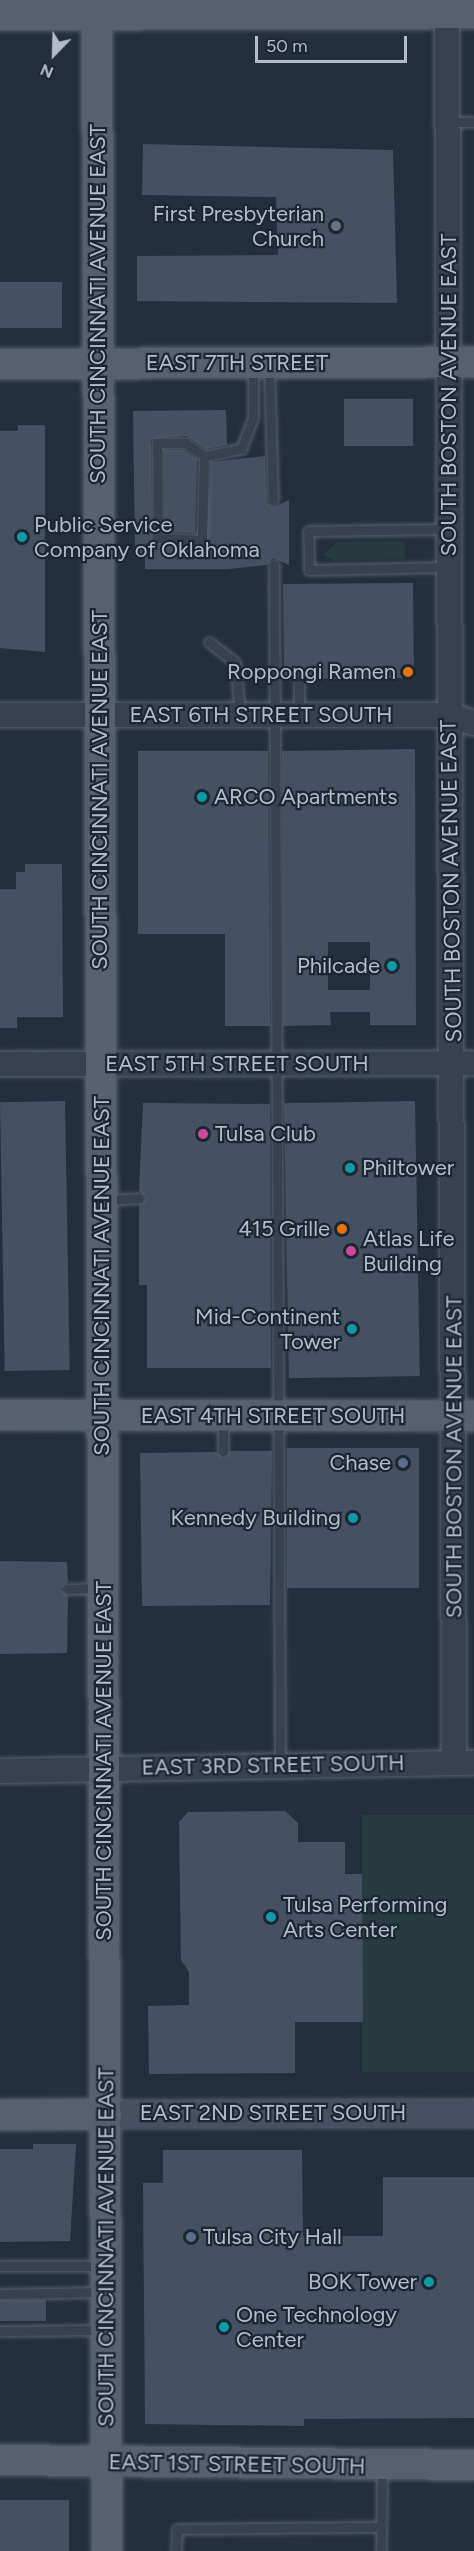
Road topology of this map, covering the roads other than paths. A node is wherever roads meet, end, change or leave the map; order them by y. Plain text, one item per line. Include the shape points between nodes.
1 (97, 7) edge
2 (274, 7) edge
3 (456, 9) edge
4 (0, 15) edge
5 (449, 122) junction
6 (474, 122) edge
7 (461, 362) edge
8 (0, 364) edge
9 (98, 364) junction
10 (261, 364) junction
11 (204, 456) junction
12 (273, 500) dead end
13 (449, 529) junction
14 (274, 565) dead end
15 (449, 567) junction
16 (209, 642) dead end
17 (299, 679) dead end
18 (474, 703) edge
19 (287, 713) junction
20 (240, 714) junction
21 (0, 715) edge
22 (100, 715) junction
23 (449, 715) junction
24 (474, 723) edge
25 (274, 1063) junction
26 (463, 1063) edge
27 (0, 1064) edge
28 (102, 1064) junction
29 (139, 1198) dead end
30 (102, 1200) junction
31 (0, 1415) edge
32 (102, 1415) junction
33 (223, 1416) junction
34 (464, 1416) edge
35 (279, 1417) junction
36 (224, 1451) dead end
37 (104, 1588) junction
38 (68, 1589) dead end
39 (464, 1763) edge
40 (280, 1765) junction
41 (105, 1767) junction
42 (0, 1771) edge
43 (474, 2113) edge
44 (106, 2114) junction
45 (0, 2115) edge
46 (0, 2266) edge
47 (106, 2279) junction
48 (0, 2294) edge
49 (106, 2330) junction
50 (0, 2331) edge
51 (0, 2460) edge
52 (106, 2463) junction
53 (474, 2465) edge
54 (382, 2466) junction
55 (381, 2527) junction
56 (107, 2551) edge
57 (176, 2551) edge
58 (381, 2551) edge

1 - 2 main road
1 - 4 main road
1 - 9 main road, SOUTH CINCINNATI AVENUE EAST
2 - 3 main road
3 - 5 street, SOUTH BOSTON AVENUE EAST
5 - 6 lane
5 - 7 street, SOUTH BOSTON AVENUE EAST
7 - 10 main road, EAST 7TH STREET
7 - 13 street, SOUTH BOSTON AVENUE EAST
8 - 9 main road, EAST 7TH STREET
9 - 10 main road, EAST 7TH STREET
9 - 22 main road, SOUTH CINCINNATI AVENUE EAST
10 - 11 lane via 250,433 241,449
10 - 12 lane
11 - 11 lane via 185,443 157,443 158,538 202,540
13 - 15 street, SOUTH BOSTON AVENUE EAST
13 - 15 lane via 308,531 309,570
14 - 19 lane
15 - 23 street, SOUTH BOSTON AVENUE EAST
16 - 20 lane via 235,662
17 - 19 lane
18 - 23 street, EAST 6TH STREET SOUTH
19 - 20 street, EAST 6TH STREET SOUTH
19 - 23 street, EAST 6TH STREET SOUTH
19 - 25 lane
20 - 22 street, EAST 6TH STREET SOUTH
21 - 22 street, EAST 6TH STREET SOUTH
22 - 28 main road, SOUTH CINCINNATI AVENUE EAST
23 - 24 street, EAST 6TH STREET SOUTH
23 - 26 street, SOUTH BOSTON AVENUE EAST
25 - 26 street, EAST 5TH STREET SOUTH
25 - 28 street, EAST 5TH STREET SOUTH
25 - 35 lane
26 - 34 street, SOUTH BOSTON AVENUE EAST
27 - 28 street, EAST 5TH STREET SOUTH
28 - 30 main road, SOUTH CINCINNATI AVENUE EAST
29 - 30 lane
30 - 32 main road, SOUTH CINCINNATI AVENUE EAST
31 - 32 main road, EAST 4TH STREET SOUTH
32 - 33 main road, EAST 4TH STREET SOUTH
32 - 37 main road, SOUTH CINCINNATI AVENUE EAST
33 - 35 main road, EAST 4TH STREET SOUTH
33 - 36 lane
34 - 35 main road, EAST 4TH STREET SOUTH
34 - 39 street, SOUTH BOSTON AVENUE EAST
35 - 40 lane
37 - 38 lane
37 - 41 main road, SOUTH CINCINNATI AVENUE EAST
39 - 40 street, EAST 3RD STREET SOUTH
40 - 41 street, EAST 3RD STREET SOUTH
41 - 42 street, EAST 3RD STREET SOUTH
41 - 44 main road, SOUTH CINCINNATI AVENUE EAST
43 - 44 main road, EAST 2ND STREET SOUTH
44 - 45 main road, EAST 2ND STREET SOUTH
44 - 47 main road, SOUTH CINCINNATI AVENUE EAST
46 - 47 lane
47 - 48 lane
47 - 49 main road, SOUTH CINCINNATI AVENUE EAST
49 - 50 lane
49 - 52 main road, SOUTH CINCINNATI AVENUE EAST
51 - 52 main road, EAST 1ST STREET SOUTH
52 - 54 main road, EAST 1ST STREET SOUTH
52 - 56 main road, SOUTH CINCINNATI AVENUE EAST
53 - 54 main road, EAST 1ST STREET SOUTH
54 - 55 lane
55 - 57 lane via 177,2529
55 - 58 lane

